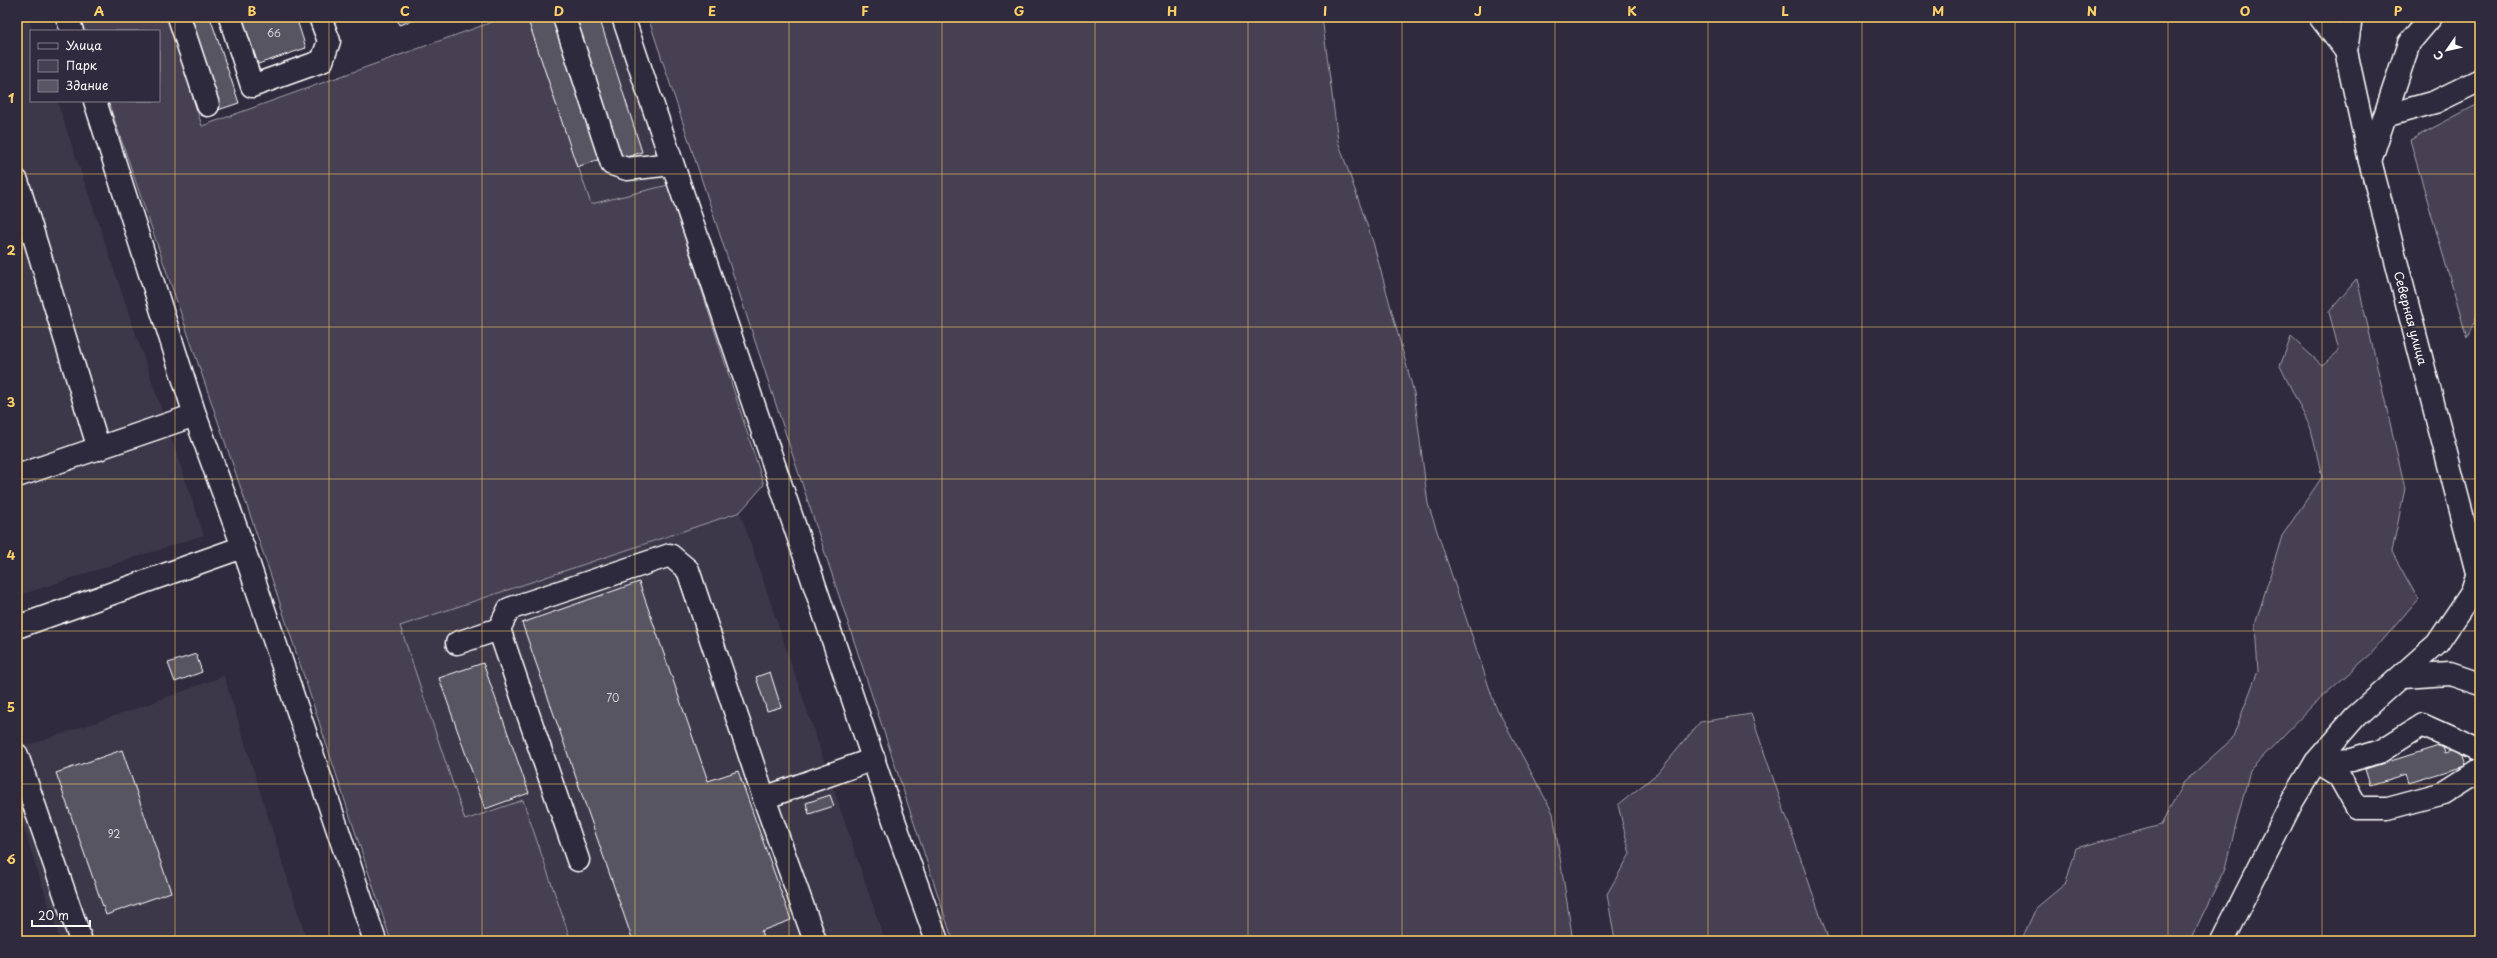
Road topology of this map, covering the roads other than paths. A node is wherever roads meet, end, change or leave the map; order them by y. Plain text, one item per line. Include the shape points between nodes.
1 (67, 17) edge
2 (179, 17) edge
3 (230, 17) edge
4 (320, 17) edge
5 (564, 17) edge
6 (622, 17) edge
7 (2320, 17) edge
8 (2351, 17) edge
9 (2431, 17) edge
10 (72, 30) edge
11 (2346, 51) junction
12 (2480, 80) edge
13 (95, 102) edge
14 (208, 105) dead end
15 (2385, 116) junction
16 (2370, 161) junction
17 (672, 164) junction
18 (17, 182) edge
19 (196, 415) junction
20 (99, 449) junction
21 (17, 476) edge
22 (244, 547) junction
23 (2479, 580) edge
24 (17, 627) edge
25 (499, 629) junction
26 (457, 643) dead end
27 (2402, 677) junction
28 (2480, 684) edge
29 (2480, 750) edge
30 (17, 755) edge
31 (874, 758) junction
32 (2316, 762) junction
33 (2480, 770) edge
34 (764, 798) junction
35 (578, 860) dead end
36 (81, 941) edge
37 (375, 941) edge
38 (815, 941) edge
39 (937, 941) edge
40 (2222, 941) edge

1 - 10 street
2 - 14 street
3 - 4 street via 252,86 322,61 329,41
5 - 17 street via 612,164 626,169
6 - 17 street
7 - 11 street
8 - 11 street
9 - 15 street via 2409,43
11 - 16 street, Северная улица
12 - 15 street via 2435,102
13 - 19 street
15 - 16 street
16 - 23 street, Северная улица
17 - 31 street
18 - 20 street
19 - 20 street
19 - 22 street
20 - 21 street
22 - 24 street
22 - 37 street
23 - 27 street via 2437,644
25 - 26 street
25 - 34 street via 509,609 670,555 688,570
25 - 35 street
27 - 28 street via 2450,674
27 - 32 street via 2355,717
29 - 32 street via 2422,725 2380,751 2352,760
30 - 36 street
31 - 34 street
31 - 39 street
32 - 33 street via 2339,776 2357,808 2388,808 2444,793
32 - 40 street via 2293,800
34 - 38 street

